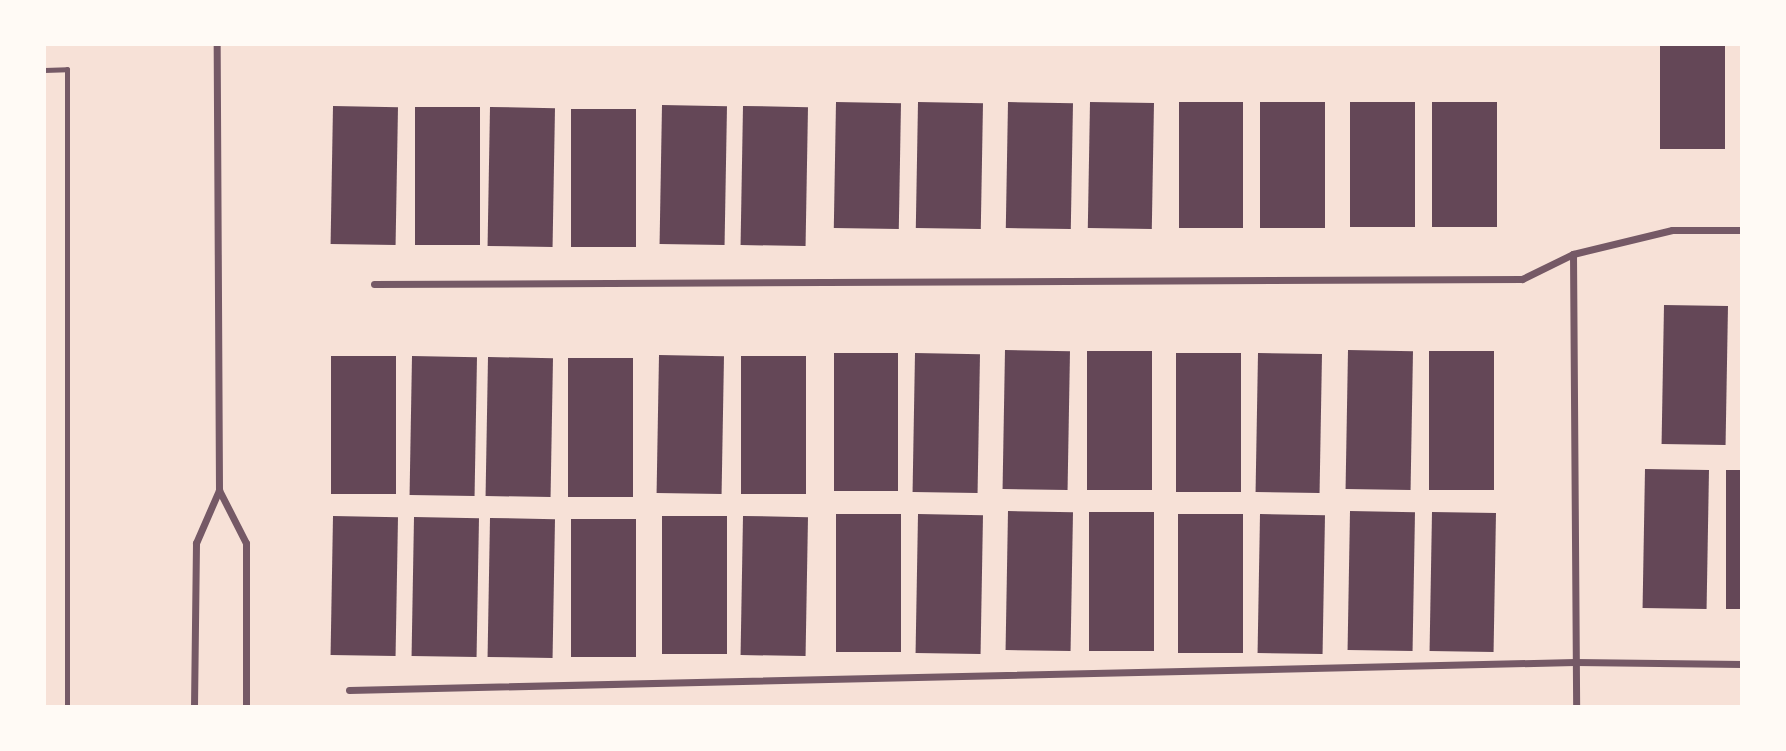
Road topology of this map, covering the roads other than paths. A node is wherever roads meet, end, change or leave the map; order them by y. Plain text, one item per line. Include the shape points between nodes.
1 (218, 44) edge
2 (44, 70) edge
3 (1742, 230) edge
4 (1573, 254) junction
5 (374, 284) dead end
6 (219, 490) junction
7 (1575, 662) junction
8 (1742, 664) edge
9 (349, 690) dead end
10 (67, 707) edge
11 (194, 707) edge
12 (246, 707) edge
13 (1576, 707) edge

1 - 6 street
2 - 10 lane via 67,69
3 - 4 street via 1672,230
4 - 5 street via 1522,279
4 - 7 street
6 - 11 street via 196,543
6 - 12 street via 246,543
7 - 8 street
7 - 9 street
7 - 13 street

